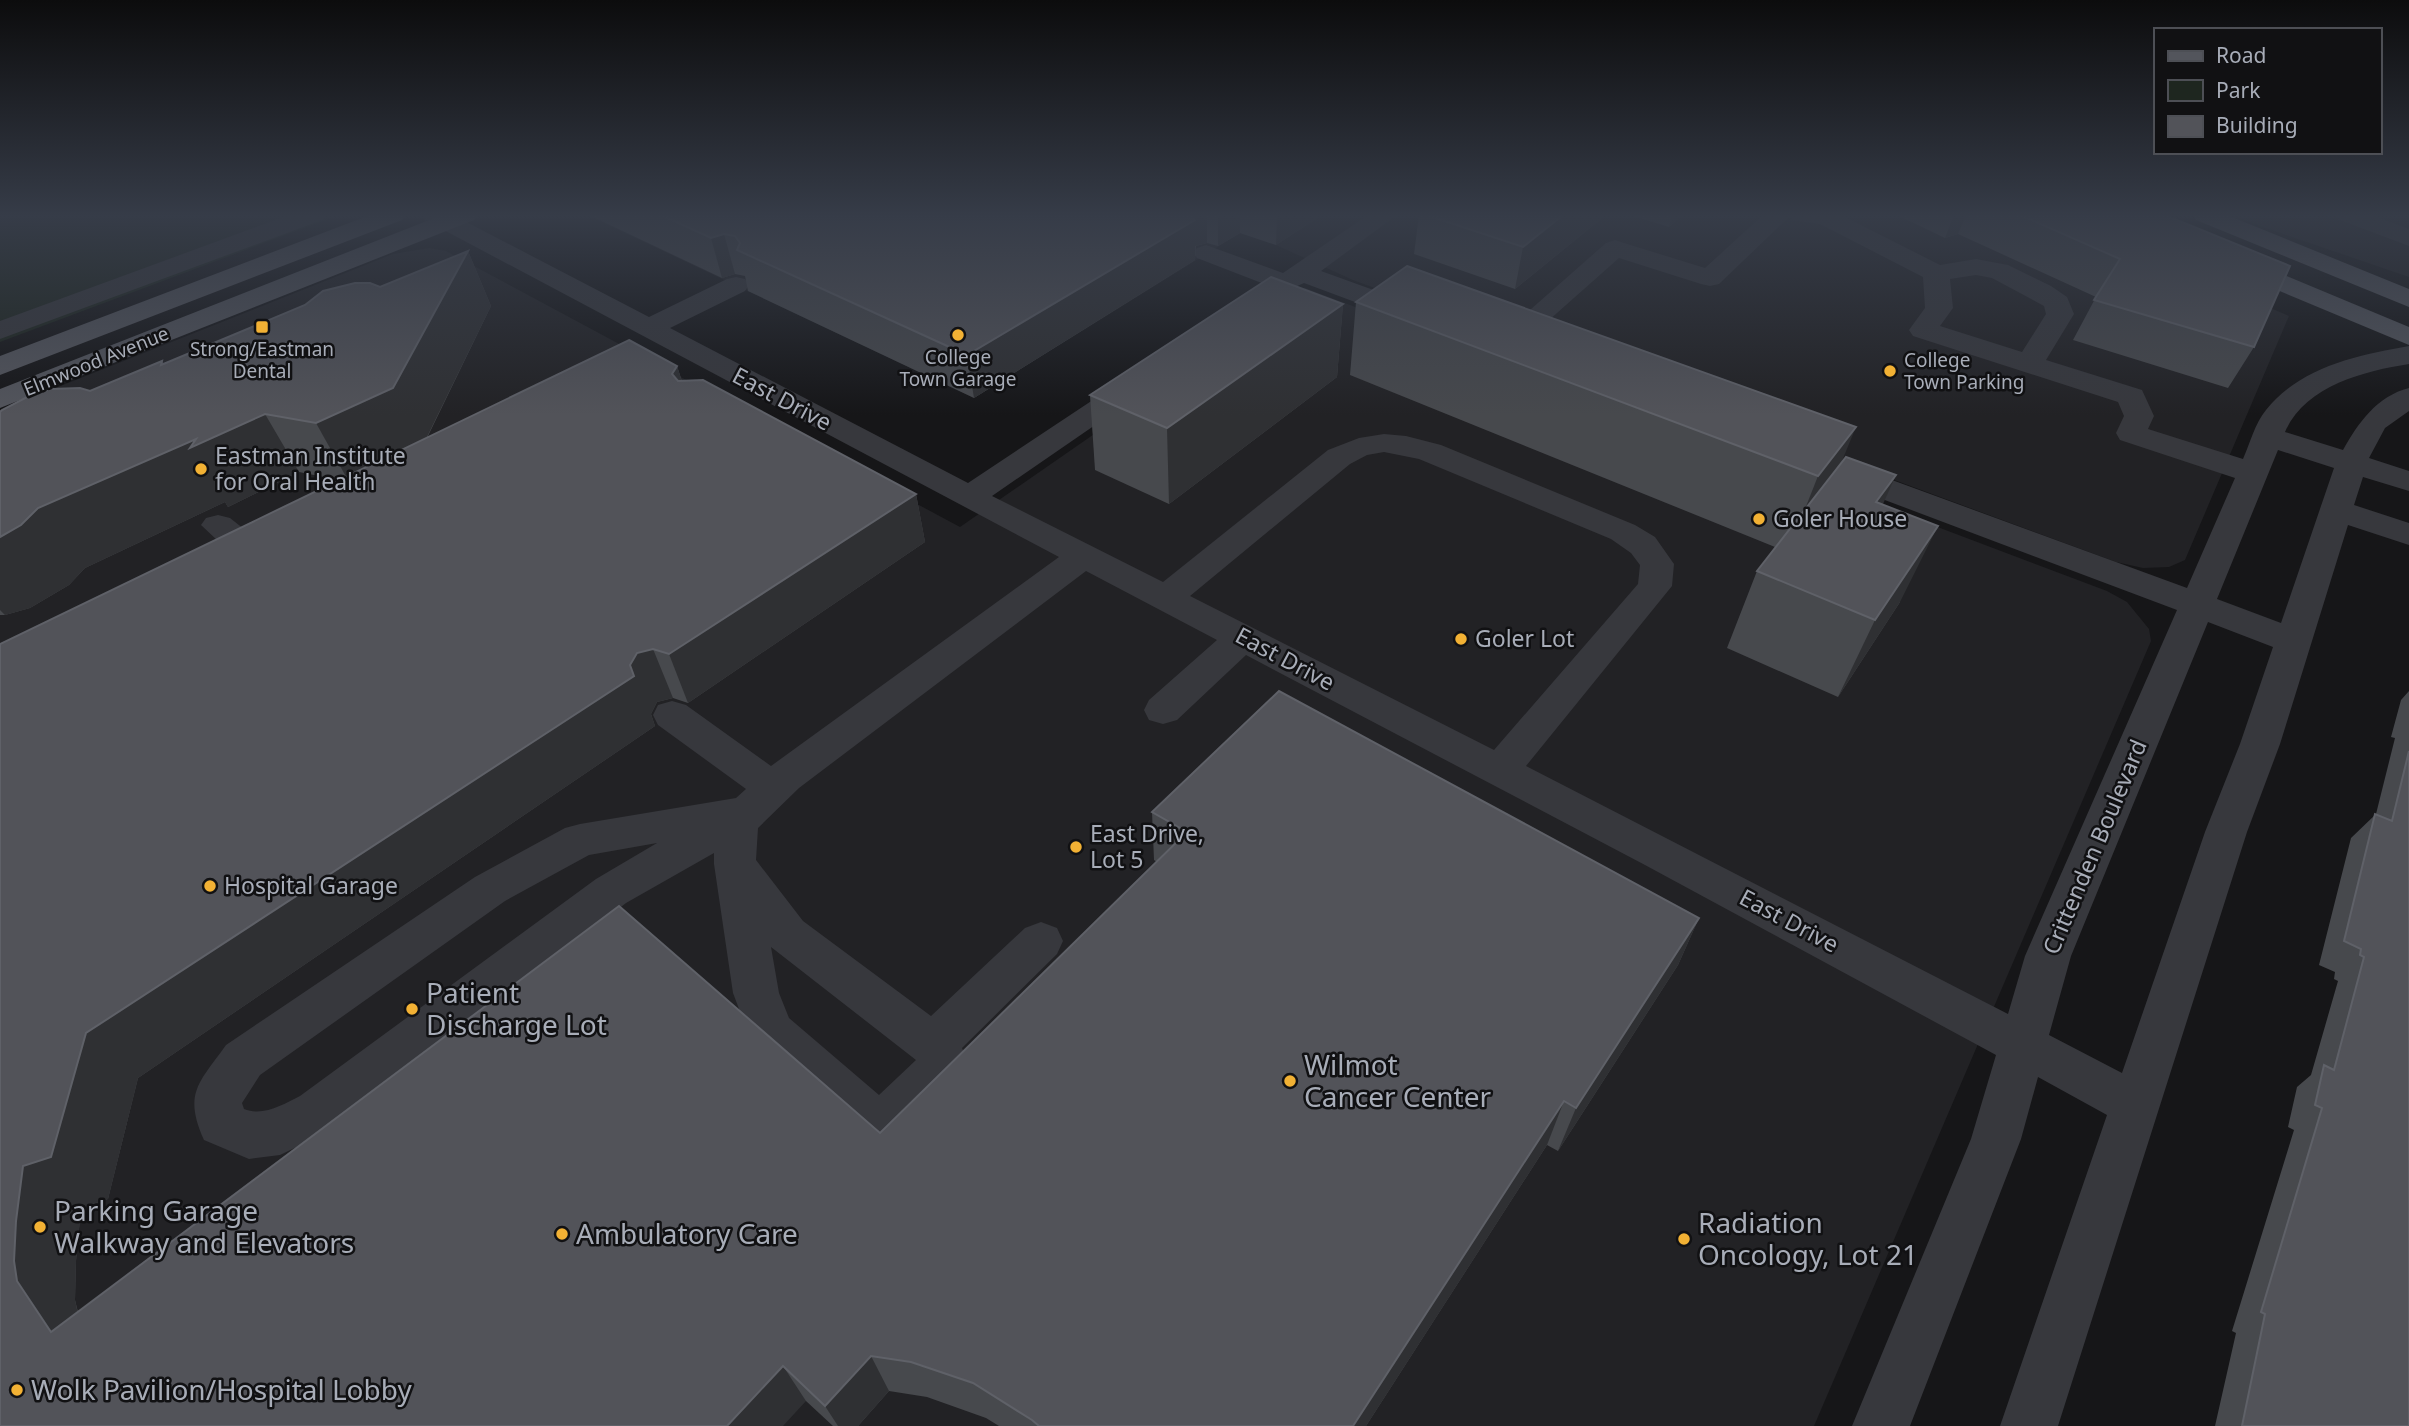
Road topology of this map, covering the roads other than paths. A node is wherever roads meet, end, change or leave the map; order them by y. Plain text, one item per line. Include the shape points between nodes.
1 (133, 282) edge
2 (220, 282) edge
3 (291, 282) edge
4 (565, 282) edge
5 (1278, 282) edge
6 (1288, 282) edge
7 (1577, 282) edge
8 (1937, 282) edge
9 (2021, 282) edge
10 (2280, 282) edge
11 (2367, 282) edge
12 (1284, 284) junction
13 (736, 285) edge
14 (2409, 299) edge
15 (1437, 323) edge
16 (0, 331) edge
17 (660, 334) junction
18 (2409, 337) edge
19 (1502, 347) edge
20 (2409, 355) edge
21 (635, 358) edge
22 (2029, 363) junction
23 (0, 366) edge
24 (1160, 368) edge
25 (2409, 397) edge
26 (0, 399) edge
27 (2269, 437) junction
28 (1816, 463) edge
29 (2351, 463) junction
30 (2253, 473) junction
31 (2409, 481) edge
32 (969, 497) junction
33 (2336, 510) junction
34 (296, 524) edge
35 (218, 525) dead end
36 (2409, 534) edge
37 (1084, 555) junction
38 (1167, 597) junction
39 (2198, 604) junction
40 (1243, 637) junction
41 (2294, 641) junction
42 (1163, 710) dead end
43 (672, 715) dead end
44 (1500, 770) junction
45 (748, 822) junction
46 (1041, 941) dead end
47 (2022, 1044) junction
48 (933, 1045) junction
49 (2136, 1105) junction
50 (1881, 1426) edge
51 (2029, 1426) edge

1 - 16 street
2 - 23 main road, Elmwood Avenue
3 - 26 main road, Elmwood Avenue
4 - 17 street, East Drive
5 - 12 street
6 - 12 street
7 - 19 street
8 - 22 street via 1939,308 1923,330
9 - 22 street via 2057,303 2060,314
10 - 18 main road
11 - 14 main road
12 - 15 street
13 - 17 street
17 - 21 street
17 - 32 street, East Drive via 750,395
20 - 27 street, Crittenden Boulevard via 2306,386 2277,415
22 - 30 street via 2131,396 2139,416 2131,433
24 - 32 street
25 - 29 street via 2373,423
27 - 29 street
27 - 30 street, Crittenden Boulevard
28 - 39 street
29 - 31 street
29 - 33 street
30 - 39 street, Crittenden Boulevard
32 - 37 street, East Drive
33 - 36 street
33 - 41 street
34 - 35 street via 246,548
37 - 38 street, East Drive
37 - 45 street
38 - 40 street, East Drive
38 - 44 street via 1339,457 1359,447 1384,443 1430,452 1623,532 1643,545 1657,564 1655,586
39 - 41 street
39 - 47 street, Crittenden Boulevard via 2048,956
40 - 42 street
40 - 44 street, East Drive
41 - 49 street
43 - 45 street
44 - 47 street, East Drive
45 - 45 street via 580,841 491,888 243,1060 217,1099 222,1124 249,1135 280,1132 318,1112 611,891 659,862
45 - 48 street via 787,934
45 - 48 street via 756,993 771,1031 867,1116 889,1119 945,1064
46 - 48 street
47 - 49 street, East Drive
47 - 50 street, Crittenden Boulevard via 1996,1139
49 - 51 street

